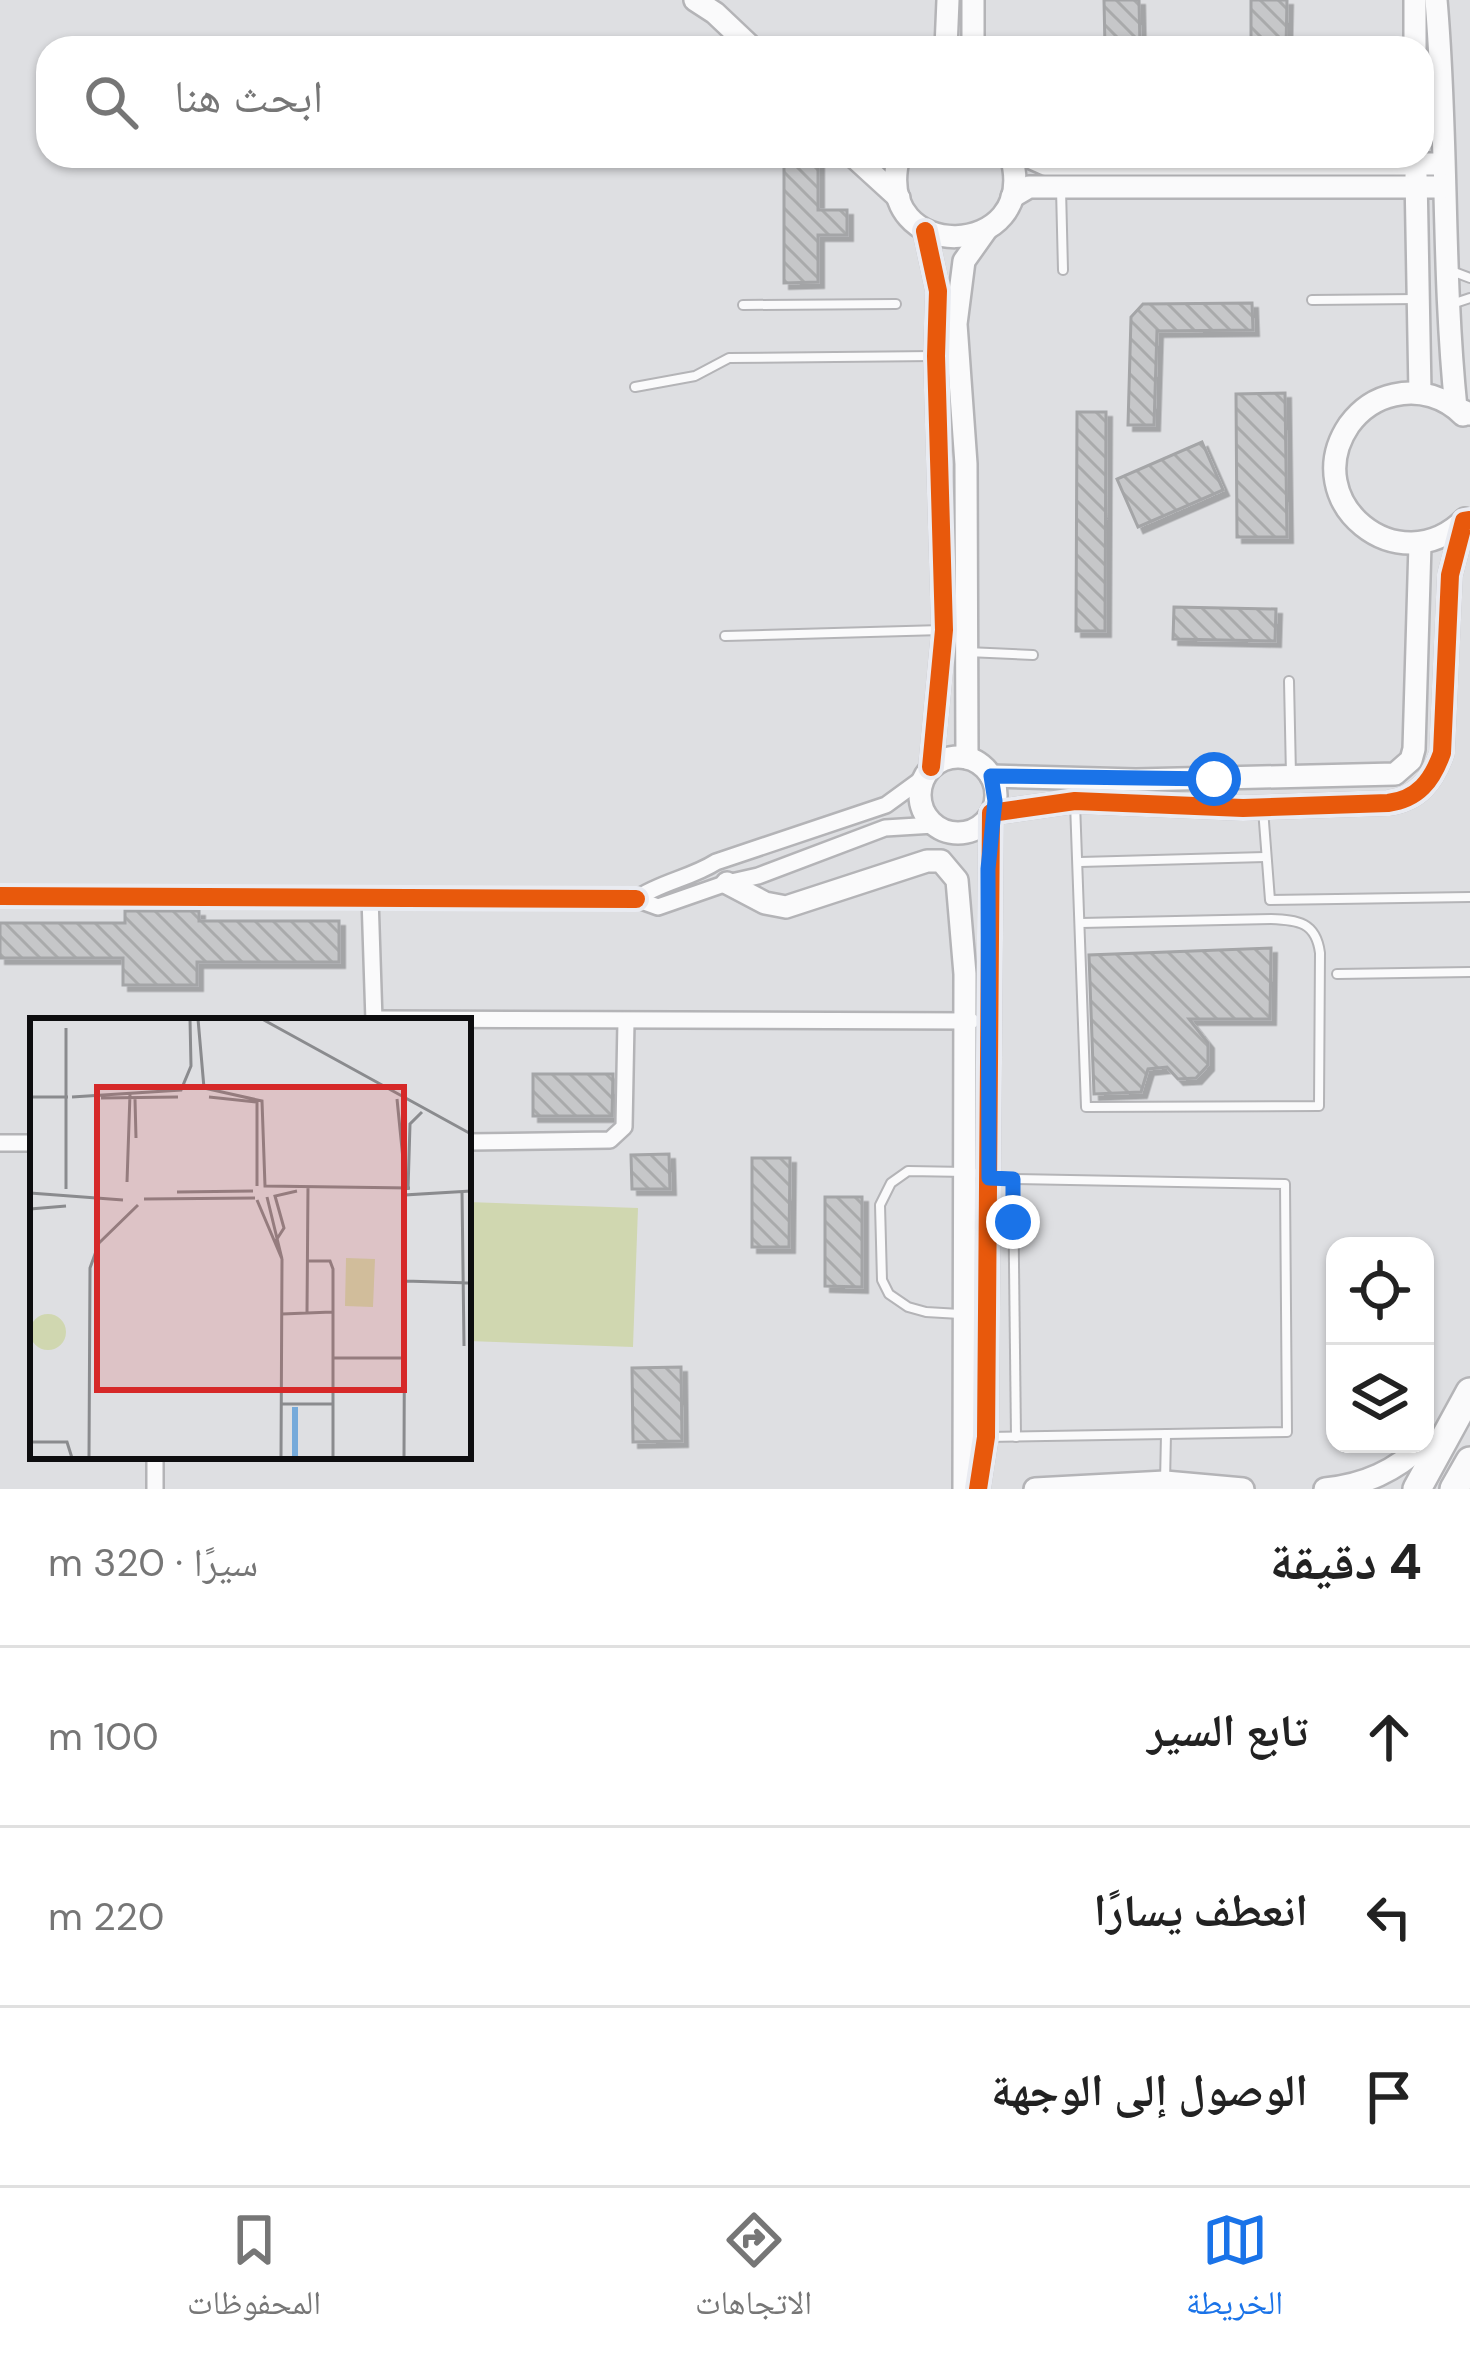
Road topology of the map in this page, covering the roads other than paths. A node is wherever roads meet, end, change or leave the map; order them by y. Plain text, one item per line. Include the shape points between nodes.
1 (695, 0) edge
2 (948, 0) edge
3 (973, 0) edge
4 (1415, 0) edge
5 (1436, 0) edge
6 (739, 36) edge
7 (946, 36) edge
8 (973, 36) edge
9 (1415, 36) edge
10 (1434, 162) edge
11 (1443, 164) junction
12 (866, 168) edge
13 (896, 168) edge
14 (1014, 168) edge
15 (1415, 168) edge
16 (1416, 187) junction
17 (1443, 187) junction
18 (1061, 188) junction
19 (1012, 196) junction
20 (899, 198) junction
21 (986, 230) junction
22 (926, 231) junction
23 (1447, 269) junction
24 (1063, 270) dead end
25 (1470, 278) edge
26 (1470, 298) edge
27 (1419, 299) junction
28 (1312, 300) dead end
29 (896, 304) dead end
30 (743, 305) dead end
31 (1448, 306) junction
32 (936, 356) junction
33 (635, 387) dead end
34 (1420, 393) junction
35 (1465, 415) edge
36 (1468, 518) edge
37 (1420, 544) junction
38 (944, 630) junction
39 (725, 636) dead end
40 (965, 652) junction
41 (1033, 655) dead end
42 (1289, 681) dead end
43 (967, 758) junction
44 (927, 773) junction
45 (991, 776) junction
46 (1291, 778) junction
47 (1075, 801) junction
48 (1263, 807) junction
49 (991, 813) junction
50 (934, 825) junction
51 (1265, 857) junction
52 (1080, 862) junction
53 (722, 872) junction
54 (0, 896) edge
55 (370, 897) junction
56 (1470, 897) edge
57 (1081, 923) junction
58 (1470, 972) edge
59 (1337, 974) dead end
60 (374, 1018) edge
61 (471, 1020) edge
62 (626, 1021) junction
63 (977, 1021) junction
64 (471, 1142) edge
65 (978, 1175) junction
66 (1013, 1179) junction
67 (967, 1315) junction
68 (1465, 1401) edge
69 (1166, 1434) junction
70 (1434, 1434) edge
71 (986, 1437) junction
72 (1016, 1437) junction
73 (1415, 1453) edge
74 (1470, 1460) edge
75 (1166, 1486) edge
76 (964, 1489) edge
77 (978, 1489) edge
78 (1035, 1489) edge
79 (1244, 1489) edge
80 (1325, 1489) edge
81 (1417, 1489) edge
82 (1454, 1489) edge

1 - 6 street
2 - 7 street
3 - 8 street
4 - 9 street
5 - 11 street
10 - 11 street
11 - 17 street
12 - 20 street
13 - 20 street
14 - 19 street
15 - 16 street
16 - 17 street
16 - 18 street
16 - 27 street
17 - 23 street
18 - 19 street via 1029,187
18 - 24 lane
19 - 21 street
20 - 22 street
21 - 22 street via 956,238
21 - 40 street via 964,261 956,324 966,464
22 - 32 street via 938,291
23 - 25 lane
23 - 31 street
26 - 31 lane
27 - 28 lane
27 - 34 street
29 - 30 lane
31 - 35 street
32 - 33 lane via 729,358 694,376
32 - 38 street
34 - 35 street
34 - 37 street via 1367,406 1343,434 1335,469 1344,504 1368,532
36 - 37 street
36 - 48 street via 1450,575 1442,753 1433,774 1402,801
37 - 46 street via 1411,760 1384,777
38 - 39 lane
38 - 44 street
40 - 41 lane
40 - 43 street
42 - 46 lane
43 - 44 street
43 - 45 street
44 - 50 street via 920,804
44 - 53 street via 886,805
45 - 46 street
45 - 49 street
47 - 48 street
47 - 49 street
47 - 52 lane
48 - 51 lane
49 - 50 street via 959,833
49 - 63 street
50 - 53 street via 886,829 758,876
51 - 52 lane
51 - 56 lane via 1270,900
52 - 57 lane
53 - 55 street via 658,907 636,898
53 - 63 street via 766,903 786,907 904,865 941,861 957,880
54 - 55 street
55 - 60 street
57 - 57 lane via 1086,1107 1319,1106 1320,953 1311,927 1271,919
58 - 59 lane
61 - 62 street
62 - 63 street
62 - 64 street via 624,1127 610,1140
63 - 65 street
65 - 66 lane
65 - 67 street
65 - 67 lane via 908,1171 880,1205 882,1280 890,1294 926,1312
65 - 71 street
66 - 69 lane via 1285,1184 1287,1432
66 - 72 lane
67 - 76 street
68 - 70 street
68 - 81 highway
69 - 72 lane
69 - 75 lane
71 - 72 lane
71 - 77 street
73 - 80 street via 1399,1468
74 - 82 highway
75 - 78 street
75 - 79 street

